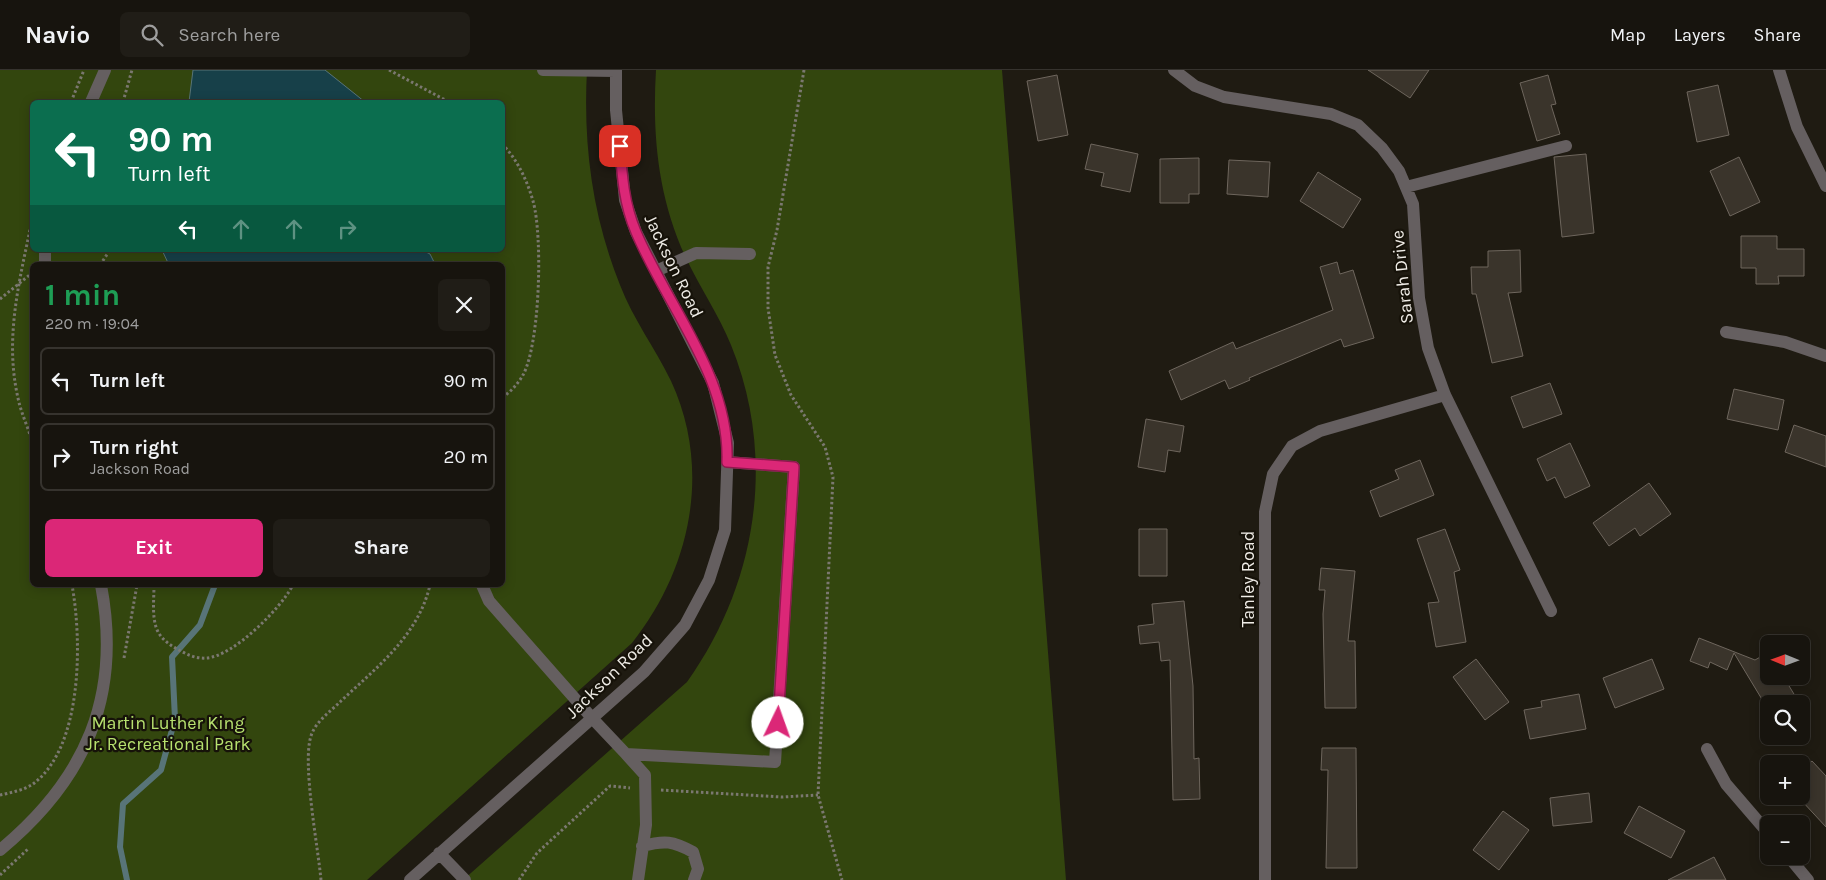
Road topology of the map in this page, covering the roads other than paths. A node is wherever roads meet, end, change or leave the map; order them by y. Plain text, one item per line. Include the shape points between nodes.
1 (104, 70) edge
2 (543, 70) edge
3 (616, 70) edge
4 (1174, 70) edge
5 (1779, 70) edge
6 (92, 100) edge
7 (1566, 146) dead end
8 (1826, 186) edge
9 (1406, 187) junction
10 (750, 254) dead end
11 (656, 271) junction
12 (1726, 332) dead end
13 (1826, 356) edge
14 (1445, 395) junction
15 (727, 462) junction
16 (101, 587) edge
17 (483, 587) edge
18 (1551, 611) dead end
19 (592, 718) junction
20 (1707, 749) dead end
21 (626, 754) junction
22 (1760, 824) edge
23 (642, 846) junction
24 (0, 850) edge
25 (439, 853) junction
26 (1796, 865) edge
27 (410, 880) edge
28 (464, 880) edge
29 (638, 880) edge
30 (694, 880) edge
31 (1265, 880) edge
32 (1808, 880) edge

1 - 6 street
2 - 3 street, Jackson Road
3 - 11 street, Jackson Road via 624,200
4 - 9 street, Sarah Drive via 1195,86 1224,97 1331,114 1358,125 1382,148
5 - 8 street via 1797,127
7 - 9 street
9 - 14 street, Sarah Drive via 1413,204 1419,298 1428,348
10 - 11 street via 696,253
11 - 15 street, Jackson Road via 713,383 728,443
12 - 13 street via 1785,342
14 - 18 street, Sarah Drive
14 - 31 street, Tanley Road via 1320,431 1292,446 1273,474 1265,512
15 - 19 street, Jackson Road via 725,530 705,587 685,625 644,672
15 - 21 street via 794,467 775,762
16 - 24 street via 106,608 108,657 100,706 83,749 63,784 39,814
17 - 19 street via 489,601
19 - 21 street
19 - 25 street, Jackson Road
20 - 22 street via 1726,784
21 - 23 street via 645,775 646,825
23 - 29 street
23 - 30 street via 675,842 693,852 698,869
25 - 27 street, Jackson Road
25 - 28 street
26 - 32 street

